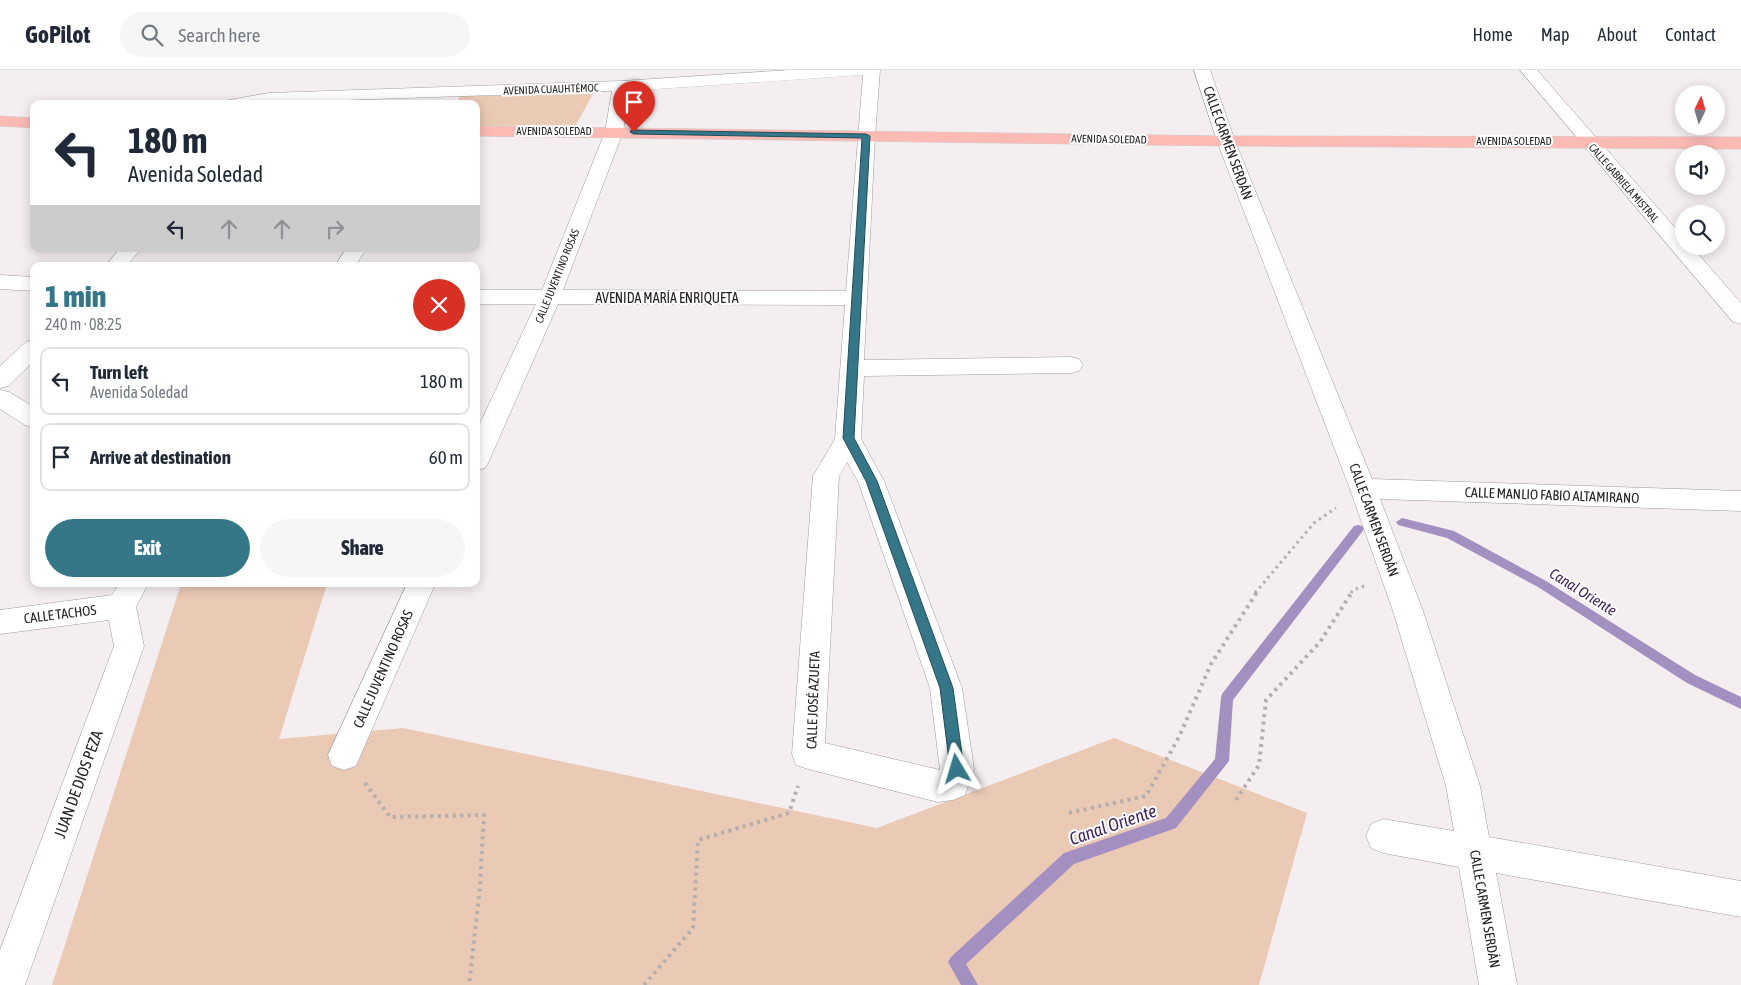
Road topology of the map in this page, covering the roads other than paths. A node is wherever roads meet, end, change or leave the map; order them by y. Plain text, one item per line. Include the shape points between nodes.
1 (867, 70) edge
2 (872, 70) edge
3 (1202, 70) edge
4 (1528, 70) edge
5 (281, 81) dead end
6 (621, 86) junction
7 (450, 98) edge
8 (267, 100) edge
9 (327, 100) edge
10 (0, 121) edge
11 (30, 123) edge
12 (480, 131) edge
13 (614, 132) junction
14 (866, 136) junction
15 (1226, 141) junction
16 (1588, 141) junction
17 (1741, 143) edge
18 (128, 252) edge
19 (119, 262) edge
20 (0, 282) edge
21 (30, 284) edge
22 (480, 297) edge
23 (550, 297) junction
24 (857, 298) junction
25 (1741, 317) edge
26 (30, 351) edge
27 (1071, 365) dead end
28 (853, 368) junction
29 (0, 380) edge
30 (0, 398) edge
31 (30, 417) edge
32 (848, 438) junction
33 (480, 452) edge
34 (1363, 489) junction
35 (1741, 501) edge
36 (420, 587) edge
37 (128, 595) edge
38 (0, 622) edge
39 (344, 754) road end
40 (1383, 836) dead end
41 (1475, 852) junction
42 (1741, 899) edge
43 (10, 947) edge
44 (6, 985) edge
45 (1498, 985) edge

1 - 6 street, AVENIDA CUAUHTÉMOC
2 - 14 street, CALLE JOSÉ AZUETA
3 - 15 street, CALLE CARMEN SERDÁN
4 - 16 street, CALLE GABRIELA MISTRAL
5 - 8 street
6 - 7 street, AVENIDA CUAUHTÉMOC
6 - 13 street, CALLE JUVENTINO ROSAS
7 - 9 street, AVENIDA CUAUHTÉMOC
10 - 11 main road
12 - 13 main road, AVENIDA SOLEDAD
13 - 14 main road, AVENIDA SOLEDAD
13 - 23 street, CALLE JUVENTINO ROSAS
14 - 15 main road, AVENIDA SOLEDAD
14 - 24 street, CALLE JOSÉ AZUETA
15 - 16 main road, AVENIDA SOLEDAD
15 - 34 street, CALLE CARMEN SERDÁN
16 - 17 main road, AVENIDA SOLEDAD
16 - 25 street, CALLE GABRIELA MISTRAL
18 - 19 street
20 - 21 street
22 - 23 street, AVENIDA MARÍA ENRIQUETA
23 - 24 street, AVENIDA MARÍA ENRIQUETA
23 - 33 street, CALLE JUVENTINO ROSAS
24 - 28 street, CALLE JOSÉ AZUETA
26 - 29 street
27 - 28 street
28 - 32 street, CALLE JOSÉ AZUETA
30 - 31 street
32 - 32 street, CALLE JOSÉ AZUETA via 871,481 946,688 957,769 953,784 938,786 808,754 826,476
34 - 35 street, CALLE MANLIO FABIO ALTAMIRANO
34 - 41 street, CALLE CARMEN SERDÁN via 1464,786
36 - 39 street, CALLE JUVENTINO ROSAS
37 - 38 street, CALLE TACHOS
37 - 43 street, JUAN DE DIOS PEZA via 129,646
40 - 41 street
41 - 42 street
41 - 45 street, CALLE CARMEN SERDÁN
43 - 44 street, JUAN DE DIOS PEZA

